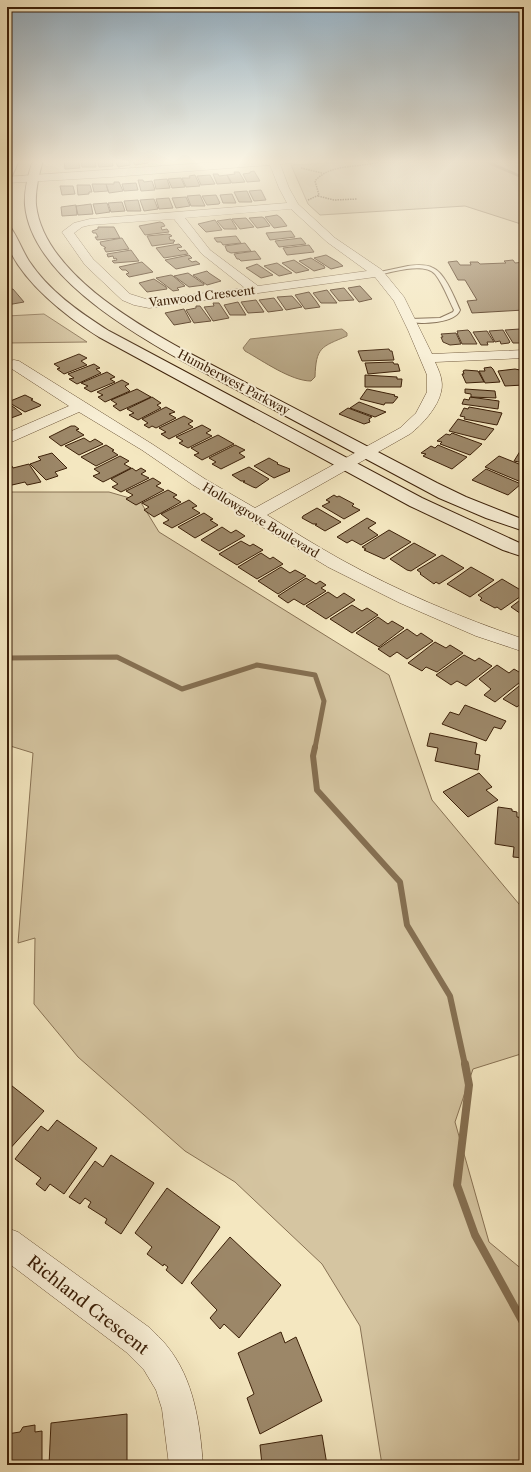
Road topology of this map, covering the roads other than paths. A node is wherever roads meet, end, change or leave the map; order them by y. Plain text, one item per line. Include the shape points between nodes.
1 (38, 229) edge
2 (73, 229) edge
3 (188, 229) edge
4 (319, 229) edge
5 (7, 231) edge
6 (378, 273) junction
7 (256, 290) junction
8 (410, 321) junction
9 (524, 354) edge
10 (428, 358) junction
11 (14, 364) dead end
12 (81, 406) junction
13 (7, 439) edge
14 (369, 452) junction
15 (347, 464) junction
16 (255, 515) junction
17 (524, 526) edge
18 (524, 551) edge
19 (524, 646) edge
20 (7, 1243) edge
21 (186, 1465) edge

1 - 14 main road, Humberwest Parkway via 47,247 75,281 108,310 161,343
2 - 7 street, Vanwood Crescent via 68,232 89,262 126,298 149,304
3 - 7 street via 206,252
4 - 6 street
5 - 15 main road, Humberwest Parkway via 19,255 37,279 56,300 78,318 126,347
6 - 7 street, Vanwood Crescent
6 - 8 street via 400,300
6 - 8 lane via 418,266 437,273 457,310 456,313 449,318
8 - 10 street
9 - 10 street
10 - 14 street via 434,375 434,392 428,407 414,424
11 - 12 street, Hollowgrove Boulevard
12 - 13 street
12 - 16 street, Hollowgrove Boulevard
14 - 15 street
14 - 17 main road, Humberwest Parkway via 460,501
15 - 16 street
15 - 18 main road, Humberwest Parkway via 416,502 508,546
16 - 19 street, Hollowgrove Boulevard via 367,581 477,629
20 - 21 street, Richland Crescent via 138,1340 156,1358 170,1382 179,1405

